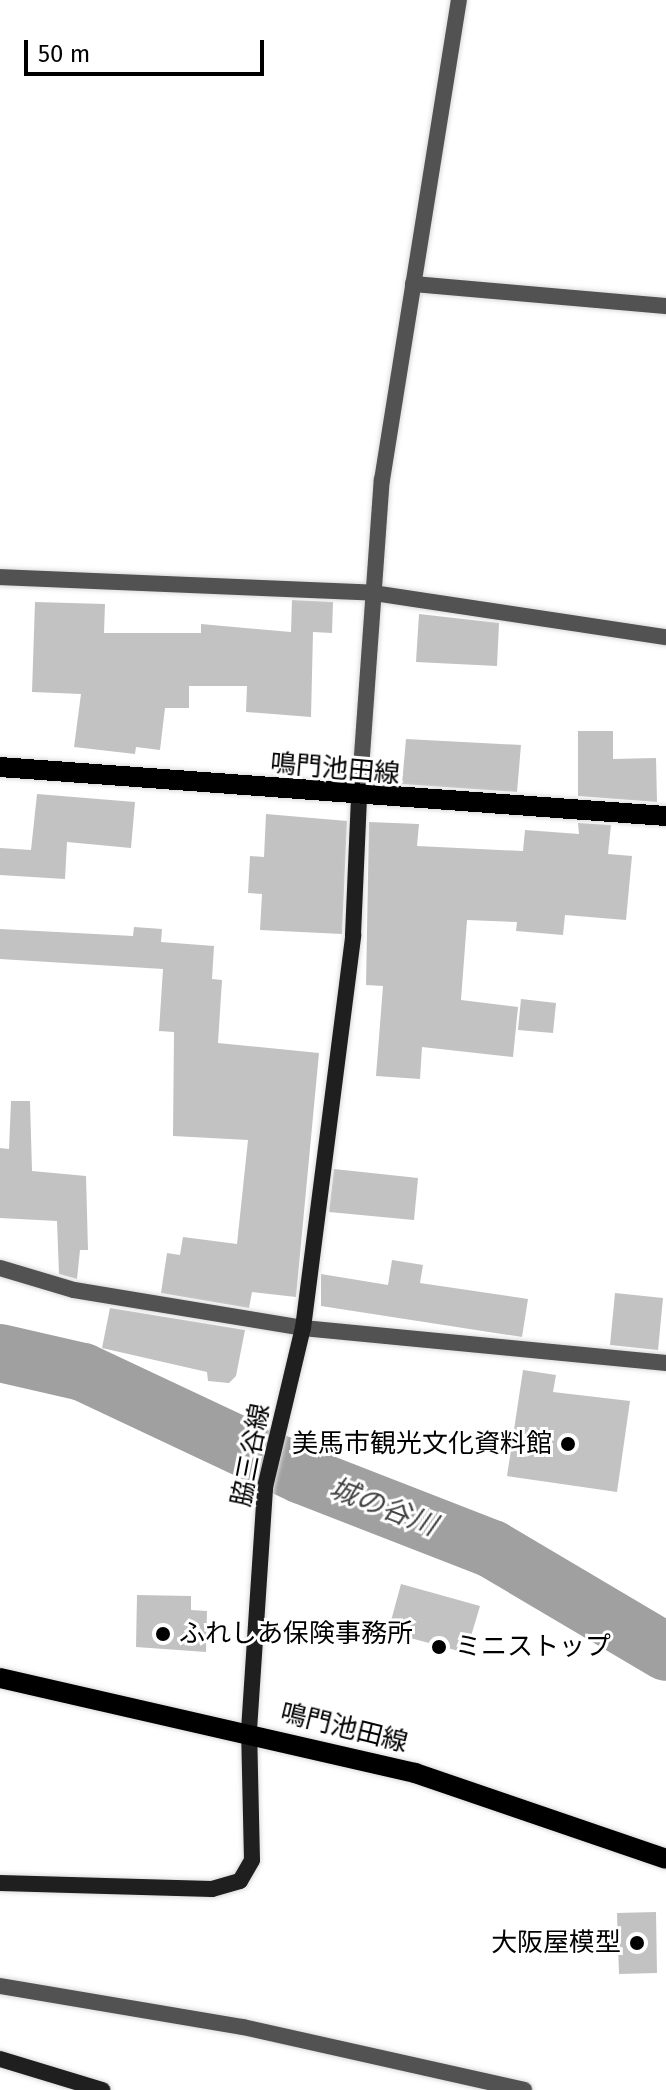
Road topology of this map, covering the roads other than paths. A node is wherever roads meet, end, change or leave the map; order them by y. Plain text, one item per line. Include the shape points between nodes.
1 (459, 0) edge
2 (413, 284) junction
3 (666, 306) edge
4 (0, 577) edge
5 (374, 593) junction
6 (666, 637) edge
7 (0, 767) edge
8 (359, 797) junction
9 (666, 816) edge
10 (0, 1268) edge
11 (303, 1328) junction
12 (666, 1363) edge
13 (0, 1678) edge
14 (249, 1730) junction
15 (666, 1859) edge
16 (0, 1883) edge
17 (0, 1986) edge
18 (0, 2059) edge
19 (102, 2090) edge
20 (524, 2090) edge

1 - 2 street
2 - 3 street
2 - 5 street via 382,480
4 - 5 street
5 - 6 street
5 - 8 street
7 - 8 main road, 鳴門池田線
8 - 9 main road, 鳴門池田線
8 - 11 main road, 脇三谷線 via 353,935
10 - 11 street via 74,1290
11 - 12 street
11 - 14 main road, 脇三谷線 via 265,1487
13 - 14 main road, 鳴門池田線
14 - 15 main road, 鳴門池田線 via 415,1773
14 - 16 main road, 脇三谷線 via 255,1827 252,1860 240,1881 212,1889
17 - 20 street via 243,2027
18 - 19 main road

